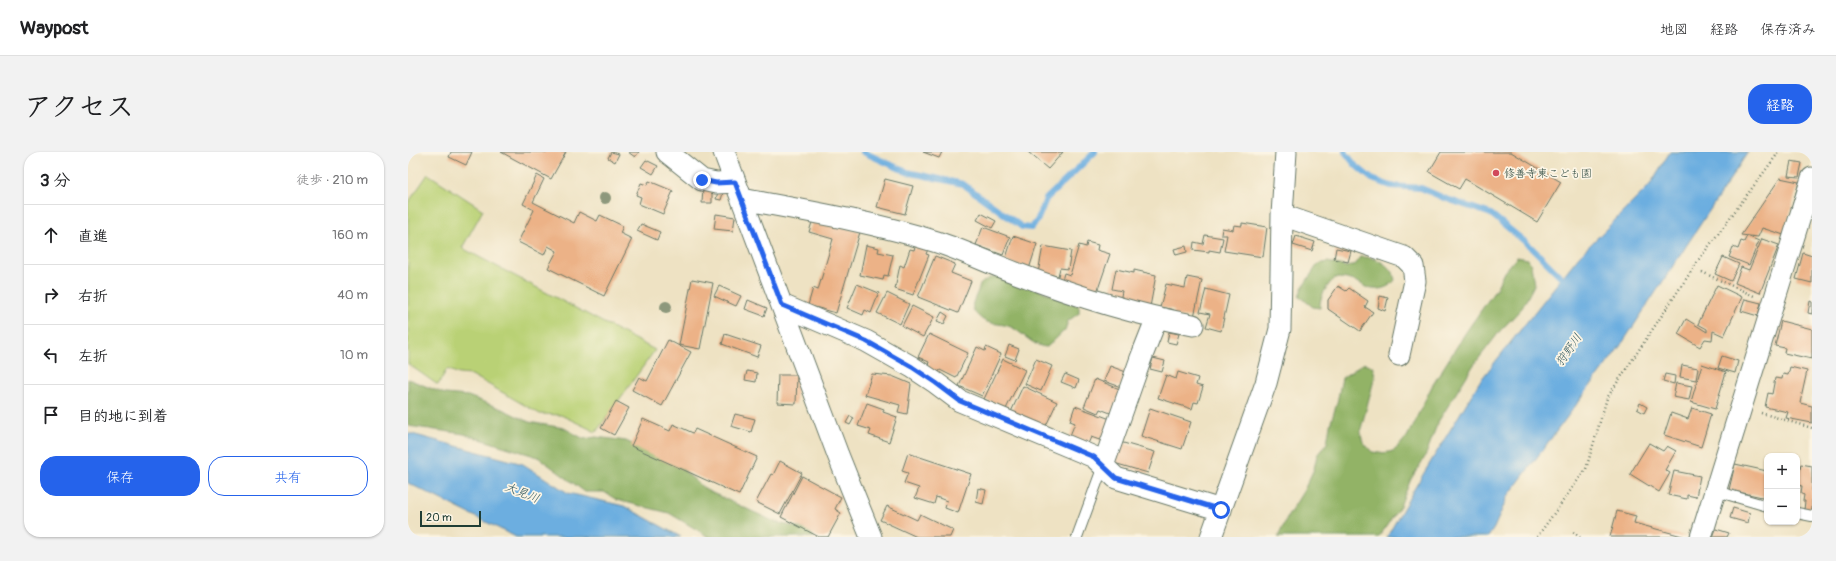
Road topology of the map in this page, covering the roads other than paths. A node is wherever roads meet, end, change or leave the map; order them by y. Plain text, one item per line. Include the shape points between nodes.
1 (666, 152) edge
2 (724, 152) edge
3 (1286, 152) edge
4 (1812, 178) edge
5 (738, 191) junction
6 (1282, 215) junction
7 (782, 305) junction
8 (1158, 319) junction
9 (1193, 325) dead end
10 (1399, 355) dead end
11 (1103, 466) junction
12 (1716, 491) junction
13 (1764, 505) edge
14 (1221, 510) junction
15 (1800, 514) edge
16 (1812, 516) edge
17 (871, 537) edge
18 (1077, 537) edge
19 (1211, 537) edge
20 (1701, 537) edge

1 - 5 street via 702,180
2 - 5 street
3 - 6 street
4 - 12 street
5 - 7 street
5 - 8 street via 937,242 1022,276
6 - 10 street via 1404,257 1413,266 1415,281
6 - 14 street via 1280,329 1266,383
7 - 11 street via 866,341 924,375 960,401 1094,457
7 - 17 street
8 - 9 street
8 - 11 street via 1141,358
11 - 14 street via 1116,478
11 - 18 lane
12 - 13 lane
12 - 20 street
14 - 19 street
15 - 16 lane

